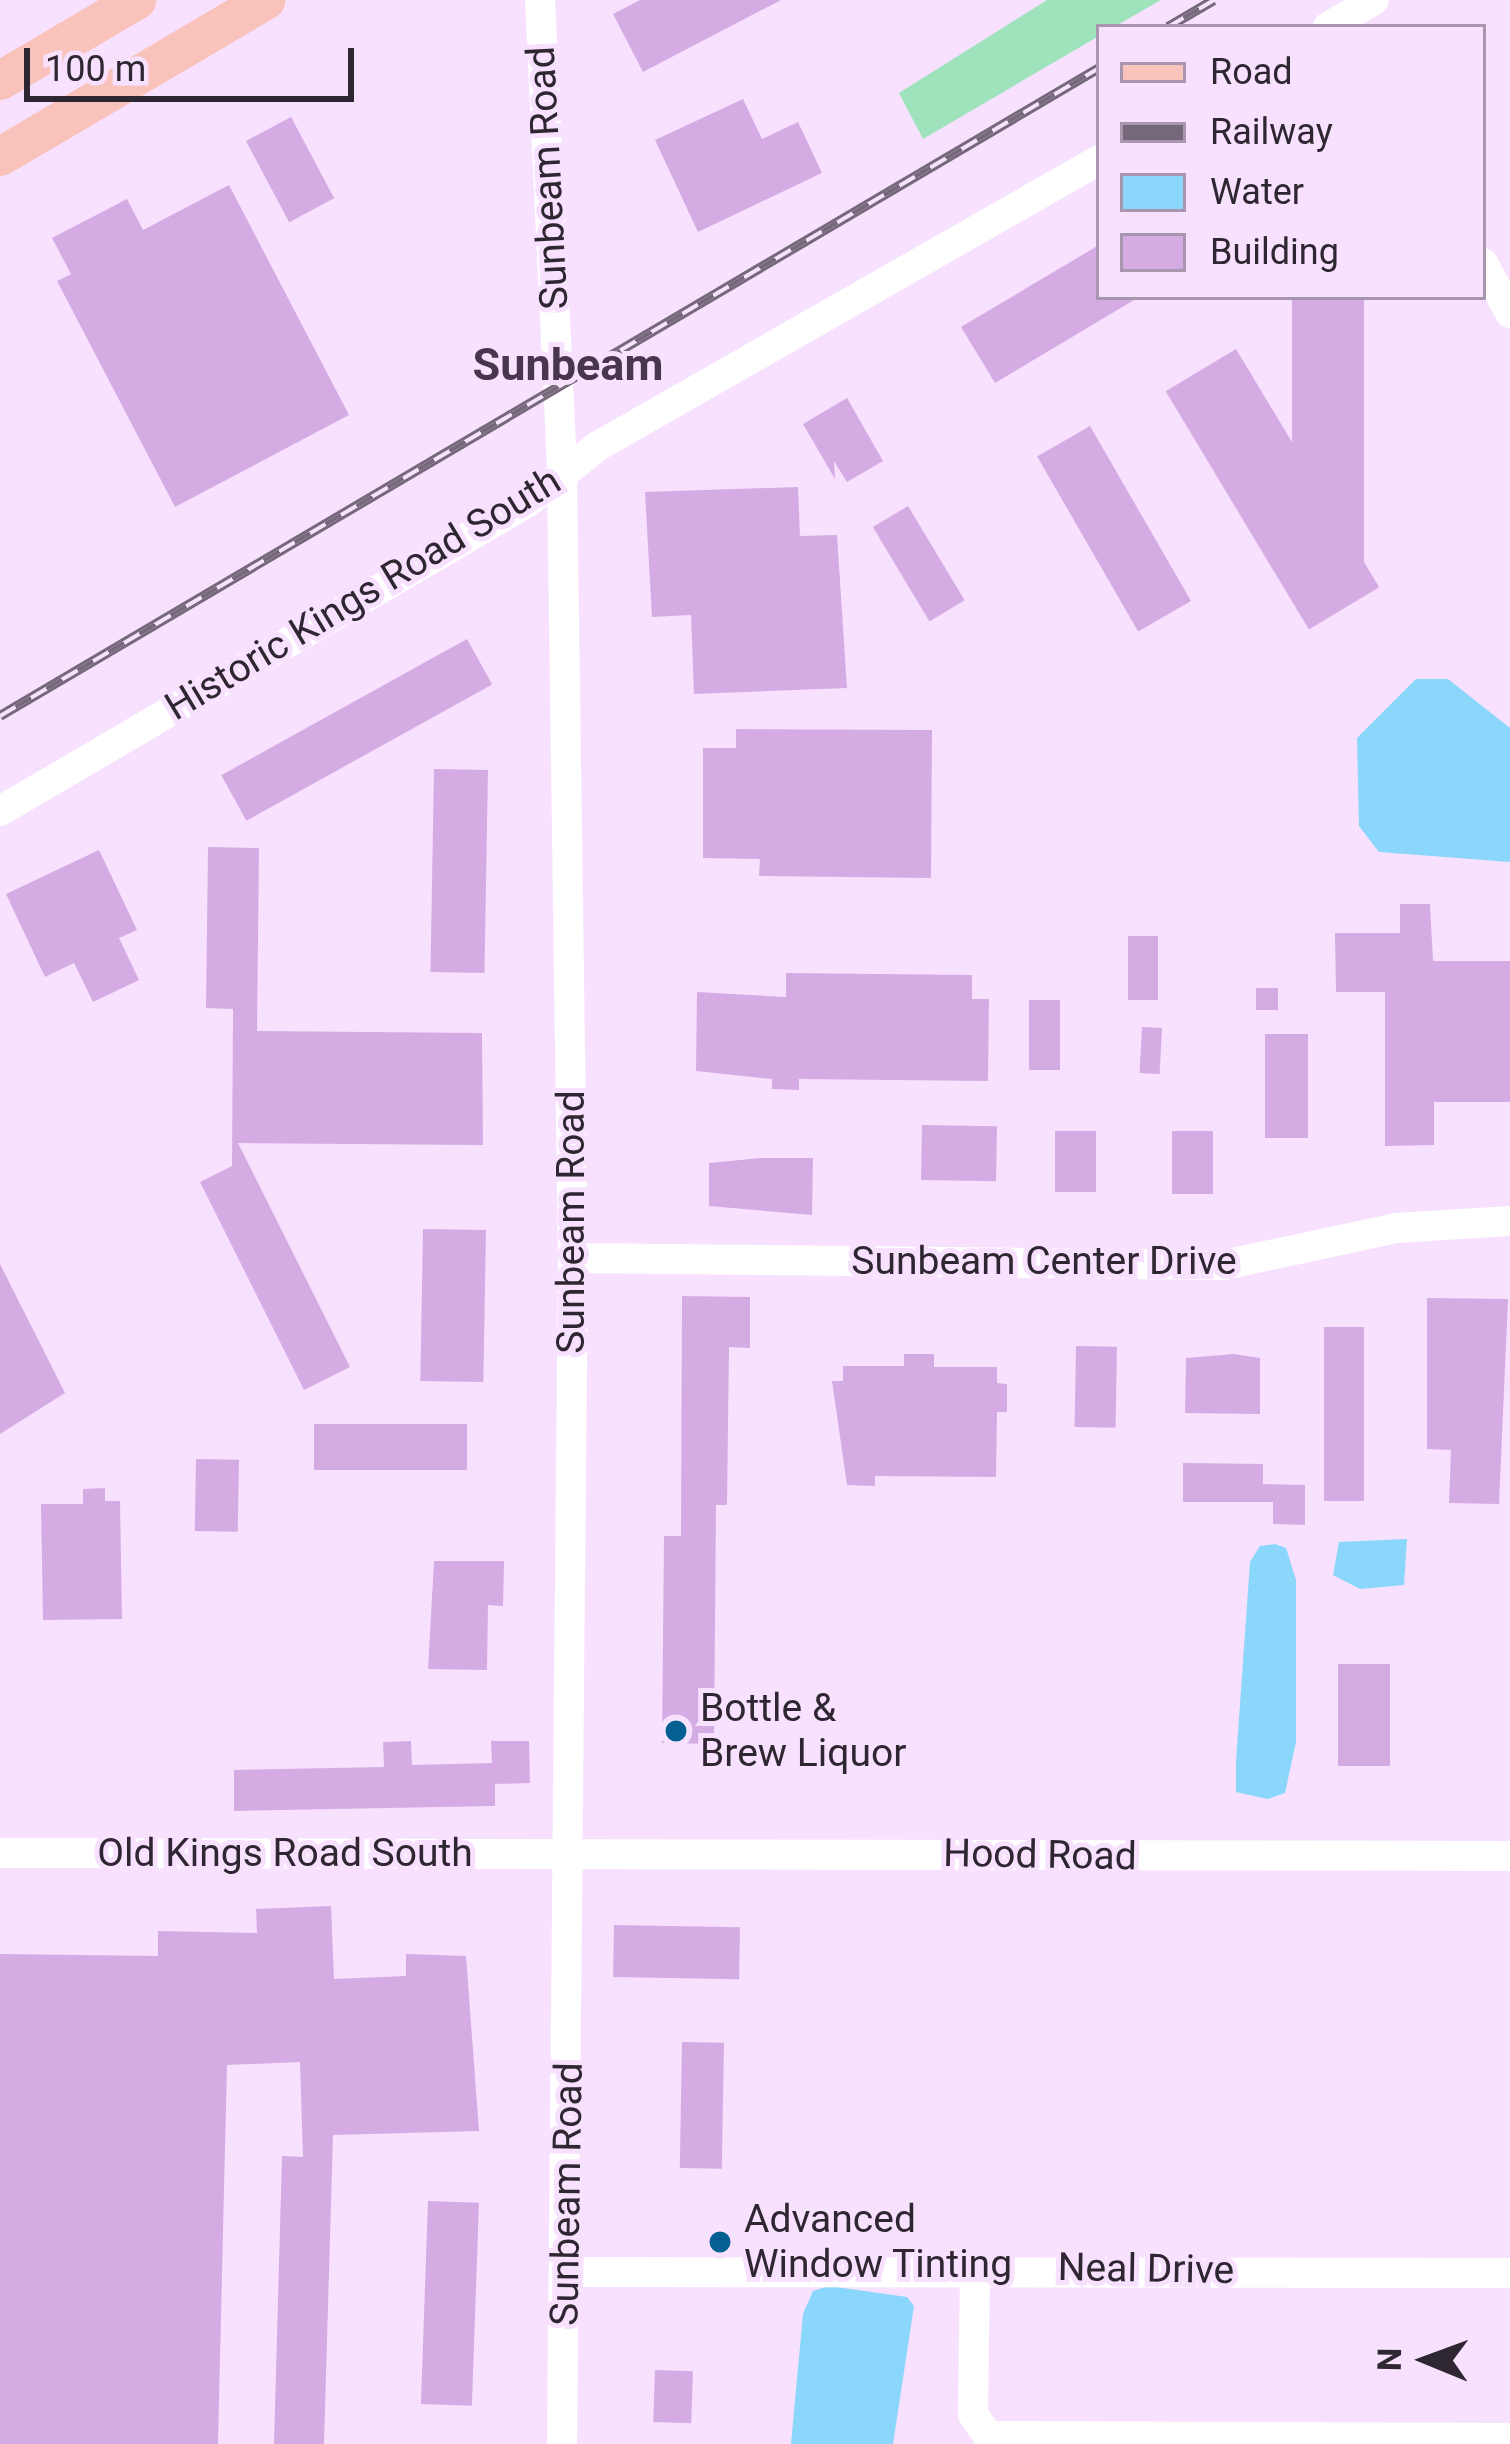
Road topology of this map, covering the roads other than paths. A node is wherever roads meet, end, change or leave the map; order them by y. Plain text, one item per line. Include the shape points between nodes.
1 (136, 0) edge
2 (265, 0) edge
3 (540, 0) edge
4 (0, 80) edge
5 (0, 156) edge
6 (1096, 162) edge
7 (1486, 269) edge
8 (1510, 314) edge
9 (562, 475) junction
10 (0, 811) edge
11 (1510, 1221) edge
12 (573, 1258) junction
13 (0, 1853) edge
14 (570, 1853) junction
15 (1510, 1856) edge
16 (975, 2268) junction
17 (567, 2272) junction
18 (1510, 2272) edge
19 (1510, 2438) edge
20 (562, 2444) edge

1 - 4 main road
2 - 5 main road
3 - 9 street, Sunbeam Road
6 - 9 street, Historic Kings Road South via 598,446
7 - 8 street
9 - 10 street, Historic Kings Road South
9 - 12 street, Sunbeam Road
11 - 12 street, Sunbeam Center Drive via 1396,1228 1224,1265
12 - 14 street, Sunbeam Road
13 - 14 street, Old Kings Road South
14 - 15 street, Hood Road
14 - 17 street, Sunbeam Road
16 - 17 street, Neal Drive
16 - 18 street, Neal Drive
16 - 19 street via 978,2427 988,2436
17 - 20 street, Sunbeam Road

